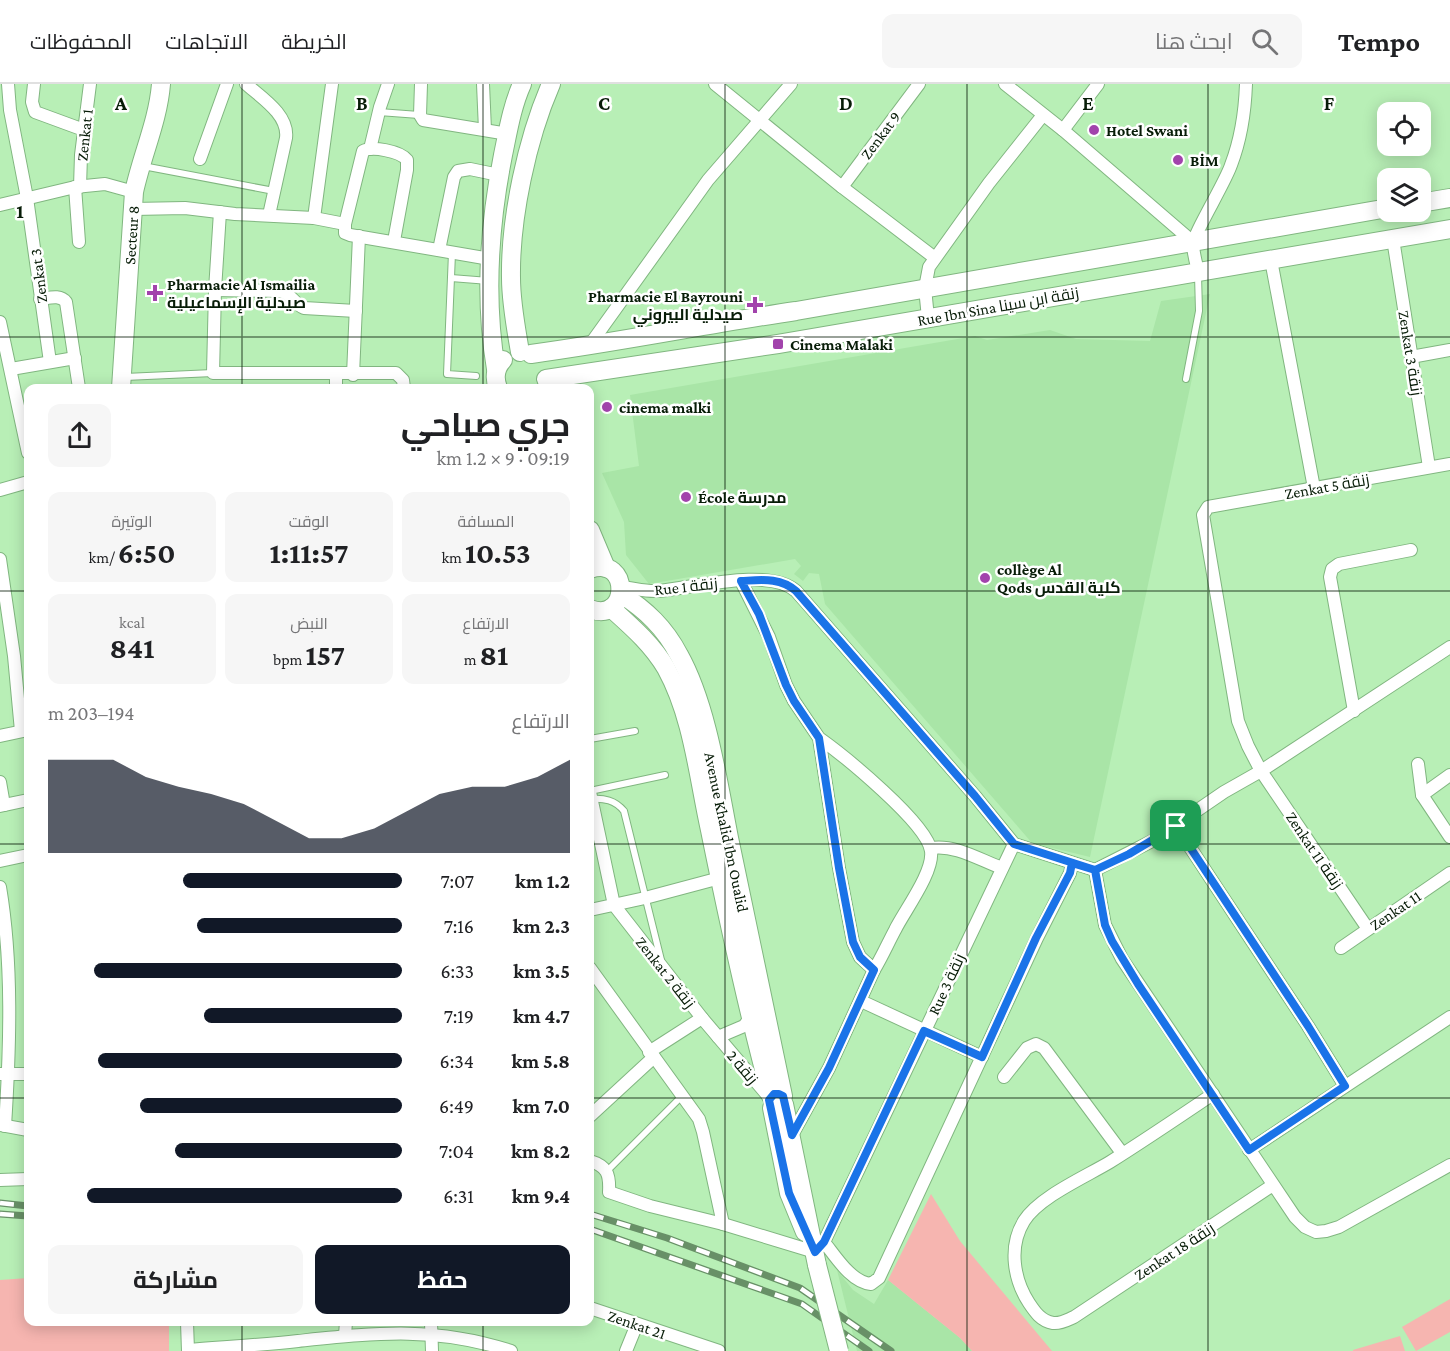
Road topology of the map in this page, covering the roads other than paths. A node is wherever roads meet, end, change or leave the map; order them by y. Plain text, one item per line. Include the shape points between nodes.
1 (8, 84) edge
2 (34, 84) edge
3 (90, 84) edge
4 (161, 84) edge
5 (227, 84) edge
6 (246, 84) edge
7 (332, 84) edge
8 (388, 84) edge
9 (421, 84) edge
10 (483, 84) edge
11 (522, 84) edge
12 (550, 84) edge
13 (715, 84) edge
14 (791, 84) edge
15 (919, 84) edge
16 (1005, 84) edge
17 (1098, 84) edge
18 (1246, 84) edge
19 (5, 109) edge
20 (379, 112) junction
21 (420, 115) junction
22 (1043, 115) junction
23 (760, 120) junction
24 (84, 130) junction
25 (485, 130) junction
26 (1063, 130) junction
27 (508, 134) junction
28 (370, 149) junction
29 (200, 159) dead end
30 (140, 166) junction
31 (499, 175) junction
32 (78, 187) junction
33 (842, 187) junction
34 (274, 191) junction
35 (27, 198) junction
36 (1450, 198) edge
37 (134, 201) junction
38 (1431, 201) edge
39 (0, 205) edge
40 (1377, 210) edge
41 (220, 212) junction
42 (268, 215) junction
43 (314, 218) junction
44 (345, 224) junction
45 (1450, 229) edge
46 (359, 236) junction
47 (1393, 239) junction
48 (394, 241) junction
49 (79, 242) dead end
50 (1193, 242) junction
51 (440, 250) junction
52 (453, 253) junction
53 (935, 258) junction
54 (490, 259) junction
55 (1271, 260) junction
56 (1198, 271) junction
57 (451, 278) junction
58 (489, 281) junction
59 (924, 288) junction
60 (215, 290) junction
61 (40, 299) junction
62 (356, 311) junction
63 (928, 318) junction
64 (0, 322) edge
65 (589, 346) junction
66 (1450, 350) edge
67 (525, 353) junction
68 (1411, 357) junction
69 (75, 358) junction
70 (50, 362) junction
71 (11, 369) junction
72 (496, 369) junction
73 (213, 373) junction
74 (336, 375) junction
75 (353, 375) junction
76 (476, 376) dead end
77 (1186, 379) dead end
78 (121, 383) edge
79 (78, 384) edge
80 (336, 384) edge
81 (404, 384) edge
82 (497, 384) edge
83 (544, 384) edge
84 (24, 409) edge
85 (1450, 464) edge
86 (1429, 467) junction
87 (24, 483) edge
88 (1314, 488) junction
89 (0, 490) edge
90 (1204, 511) joint
91 (594, 549) edge
92 (1411, 550) dead end
93 (0, 559) edge
94 (598, 568) edge
95 (741, 581) junction
96 (610, 601) edge
97 (3, 602) edge
98 (594, 618) edge
99 (1450, 647) edge
100 (1354, 711) junction
101 (24, 724) edge
102 (24, 730) edge
103 (635, 731) dead end
104 (0, 736) edge
105 (594, 738) edge
106 (819, 738) junction
107 (1418, 764) dead end
108 (1261, 771) junction
109 (665, 775) dead end
110 (1450, 775) edge
111 (0, 782) edge
112 (594, 794) edge
113 (1422, 795) junction
114 (594, 796) edge
115 (24, 801) edge
116 (2, 805) edge
117 (594, 813) edge
118 (1176, 826) junction
119 (1450, 837) edge
120 (1014, 844) junction
121 (931, 848) junction
122 (24, 856) edge
123 (0, 861) edge
124 (1072, 863) junction
125 (1002, 868) junction
126 (1095, 870) junction
127 (1450, 873) edge
128 (720, 878) junction
129 (0, 887) edge
130 (645, 898) junction
131 (614, 905) junction
132 (594, 909) edge
133 (1368, 929) junction
134 (1341, 948) dead end
135 (663, 969) junction
136 (874, 970) junction
137 (594, 974) edge
138 (861, 1001) junction
139 (1450, 1017) edge
140 (702, 1018) junction
141 (750, 1018) junction
142 (924, 1031) junction
143 (718, 1037) junction
144 (651, 1055) junction
145 (982, 1057) junction
146 (4, 1074) edge
147 (24, 1074) edge
148 (1004, 1077) dead end
149 (1345, 1086) junction
150 (1213, 1094) junction
151 (682, 1096) junction
152 (776, 1100) junction
153 (594, 1107) edge
154 (3, 1125) edge
155 (24, 1129) edge
156 (792, 1135) junction
157 (1249, 1150) junction
158 (1122, 1153) junction
159 (594, 1163) edge
160 (1450, 1165) edge
161 (607, 1171) junction
162 (24, 1179) edge
163 (0, 1180) edge
164 (1273, 1185) junction
165 (723, 1224) junction
166 (819, 1253) junction
167 (594, 1309) edge
168 (637, 1324) junction
169 (187, 1326) edge
170 (346, 1326) edge
171 (431, 1328) edge
172 (345, 1335) junction
173 (299, 1346) edge
174 (188, 1351) edge
175 (432, 1351) edge
176 (512, 1351) edge
177 (626, 1351) edge
178 (719, 1351) edge
179 (839, 1351) edge

1 - 19 street, Zenkat 3
2 - 24 street via 35,111
3 - 24 street, Zenkat 1
4 - 30 main road, Secteur 8 via 155,120
5 - 29 street
6 - 34 street via 276,112 286,128
7 - 43 street
8 - 20 street
9 - 21 street
10 - 25 street
11 - 27 main road
12 - 67 main road via 533,131 514,229 511,279
13 - 23 street
14 - 23 street
15 - 33 street, Zenkat 9
16 - 22 street
17 - 26 street
18 - 50 street via 1242,126 1232,164
19 - 35 street, Zenkat 3
20 - 21 lane
20 - 28 street
21 - 25 street via 423,120
22 - 26 street
22 - 53 street
23 - 33 street
23 - 65 street via 708,180
24 - 32 street, Zenkat 1
25 - 27 street
26 - 50 street
27 - 31 main road
28 - 44 street via 362,152
28 - 48 street via 401,154 407,160
30 - 34 lane
30 - 37 main road, Secteur 8
31 - 51 street via 470,169 458,171
31 - 54 main road
32 - 35 street
32 - 37 street via 105,184
32 - 49 street, Zenkat 1
33 - 53 street
34 - 42 street
35 - 39 street
35 - 61 street, Zenkat 3
36 - 38 main road
37 - 41 street
37 - 78 main road, Secteur 8
40 - 50 main road, Rue Ibn Sina زنقة ابن سينا
41 - 42 street
41 - 60 street
42 - 43 street
43 - 44 street
44 - 46 street via 346,234
45 - 47 main road, Rue Ibn Sina زنقة ابن سينا
46 - 48 street
46 - 62 street
47 - 55 main road, Rue Ibn Sina زنقة ابن سينا
47 - 68 street, Zenkat 3 زنقة
48 - 51 street
50 - 56 street
50 - 59 main road, Rue Ibn Sina زنقة ابن سينا
51 - 52 street
52 - 54 street
52 - 57 lane
53 - 59 street
54 - 58 main road
55 - 56 main road, Rue Ibn Sina زنقة ابن سينا
55 - 88 street
56 - 63 main road, Rue Ibn Sina زنقة ابن سينا
56 - 77 lane via 1199,311
57 - 58 lane
57 - 76 lane via 447,374
58 - 72 main road
59 - 63 street
59 - 65 main road, Rue Ibn Sina زنقة ابن سينا
60 - 62 street via 280,291 304,308
60 - 73 street
61 - 69 street via 58,297 66,302
61 - 70 street, Zenkat 3
62 - 75 street
63 - 83 main road, Rue Ibn Sina زنقة ابن سينا
64 - 71 street
65 - 67 main road, Rue Ibn Sina زنقة ابن سينا
66 - 68 street
67 - 72 main road via 505,357
67 - 83 main road via 542,364
68 - 86 street, Zenkat 3 زنقة
69 - 70 street
69 - 79 street
70 - 71 street
71 - 84 street
72 - 82 main road
73 - 74 street
73 - 78 lane
74 - 75 street
74 - 80 street
75 - 81 street via 396,373
85 - 86 street, Zenkat 5 زنقة
86 - 88 street, Zenkat 5 زنقة
87 - 89 street
88 - 90 street, Zenkat 5 زنقة via 1208,507
90 - 108 street, Zenkat 11 زنقة via 1238,721
91 - 94 main road
92 - 100 street via 1339,564 1332,569 1330,577
93 - 97 street
94 - 96 main road via 617,576
95 - 96 street, Rue 1 زنقة via 655,591
95 - 106 street via 786,685
95 - 120 street, Rue 1 زنقة via 781,582 796,591
96 - 98 main road
96 - 128 main road, Avenue Khalid Ibn Oualid via 651,646 680,700
96 - 152 main road, Avenue Khalid Ibn Oualid via 638,604 659,624 693,684 717,777
97 - 101 street
99 - 100 street
100 - 108 street
102 - 104 street
103 - 105 lane
106 - 121 street via 885,792
106 - 136 street via 853,942 860,957
107 - 113 street
108 - 118 street
108 - 133 street, Zenkat 11 زنقة
109 - 112 lane
110 - 113 street
111 - 116 street
113 - 119 street
114 - 130 lane via 617,804 624,811
115 - 116 street
117 - 131 street
118 - 126 street
118 - 149 street
120 - 124 street
120 - 125 street, Rue 3 زنقة
121 - 125 street via 953,849
121 - 136 street via 923,879
122 - 123 street
124 - 126 street
124 - 145 street
125 - 142 street, Rue 3 زنقة
126 - 150 street via 1105,925 1112,941
127 - 133 street, Zenkat 11
128 - 130 street
128 - 141 main road, Avenue Khalid Ibn Oualid
129 - 146 street via 7,938
130 - 131 street
130 - 135 lane
131 - 132 street
131 - 135 street, Zenkat 2 زنقة
133 - 134 street, Zenkat 11
135 - 140 street, Zenkat 2 زنقة
136 - 138 street
137 - 144 street
138 - 142 street
138 - 156 street
139 - 149 street
140 - 143 street, Zenkat 2 زنقة
140 - 144 street
141 - 143 street, زنقة 2 via 744,1026
141 - 152 main road, Avenue Khalid Ibn Oualid
142 - 145 street
142 - 166 street, Rue 3 زنقة
143 - 152 street, زنقة 2
144 - 151 street
144 - 153 street
145 - 166 street via 879,1278 871,1284 860,1281
146 - 147 street
146 - 154 street
148 - 158 street via 1027,1048 1036,1044 1044,1048
149 - 157 street
150 - 157 street
150 - 158 street
151 - 161 lane
151 - 165 street via 702,1127
152 - 156 main road, Avenue Khalid Ibn Oualid
152 - 166 main road, Avenue Khalid Ibn Oualid via 789,1193
154 - 155 street
156 - 166 main road, Avenue Khalid Ibn Oualid
157 - 164 street
158 - 164 street, Zenkat 18 زنقة via 1057,1193 1031,1212 1022,1224 1014,1259 1018,1282 1043,1320 1061,1323 1074,1317
159 - 161 street
160 - 164 street via 1326,1232 1305,1227
161 - 165 street via 609,1192
162 - 163 street
165 - 166 street
166 - 179 main road, Avenue Khalid Ibn Oualid, bridge
167 - 168 street, Zenkat 21
168 - 177 street
168 - 178 street, Zenkat 21
169 - 174 street
170 - 172 street
171 - 172 street
171 - 175 street
171 - 176 street
172 - 173 street
173 - 174 street

